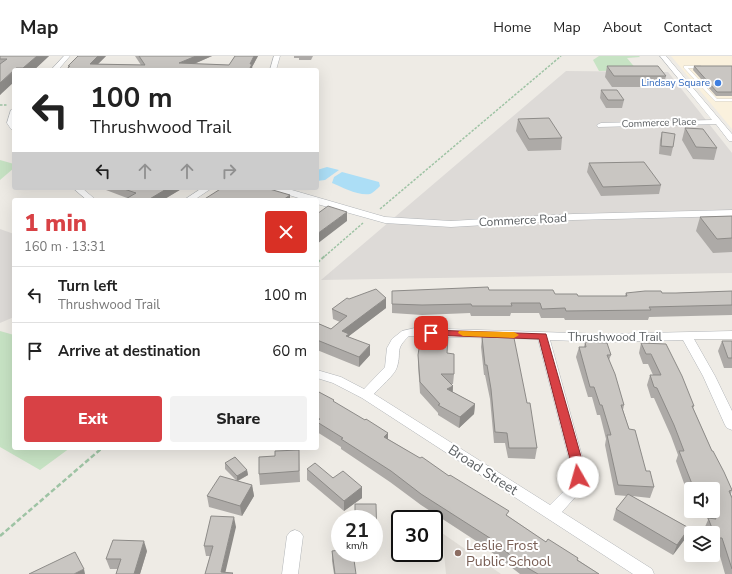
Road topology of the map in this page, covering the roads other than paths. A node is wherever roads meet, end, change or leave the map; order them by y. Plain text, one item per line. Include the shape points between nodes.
1 (67, 56) edge
2 (277, 56) edge
3 (663, 56) edge
4 (706, 67) edge
5 (56, 68) edge
6 (274, 68) edge
7 (732, 100) edge
8 (716, 122) junction
9 (601, 125) dead end
10 (732, 139) edge
11 (80, 190) edge
12 (205, 190) edge
13 (282, 190) edge
14 (90, 198) edge
15 (191, 198) edge
16 (305, 198) edge
17 (319, 203) edge
18 (732, 213) edge
19 (732, 335) edge
20 (542, 336) junction
21 (687, 337) junction
22 (319, 375) edge
23 (366, 395) junction
24 (732, 426) edge
25 (551, 514) junction
26 (295, 536) dead end
27 (290, 574) edge
28 (646, 574) edge

1 - 5 street
2 - 6 street
3 - 8 street
4 - 7 lane via 685,67 716,100
8 - 9 street, Commerce Place
8 - 10 street
11 - 14 street
12 - 15 street
13 - 16 street, Commerce Road
17 - 18 street, Commerce Road via 371,217 451,224 573,217
19 - 21 street, Thrushwood Trail
20 - 21 street, Thrushwood Trail
20 - 23 street, Thrushwood Trail via 406,333 393,348 391,368
20 - 25 street via 578,467 577,487
21 - 24 street via 709,376
22 - 23 street, Broad Street via 337,380
23 - 25 street, Broad Street
25 - 28 street, Broad Street
26 - 27 street

